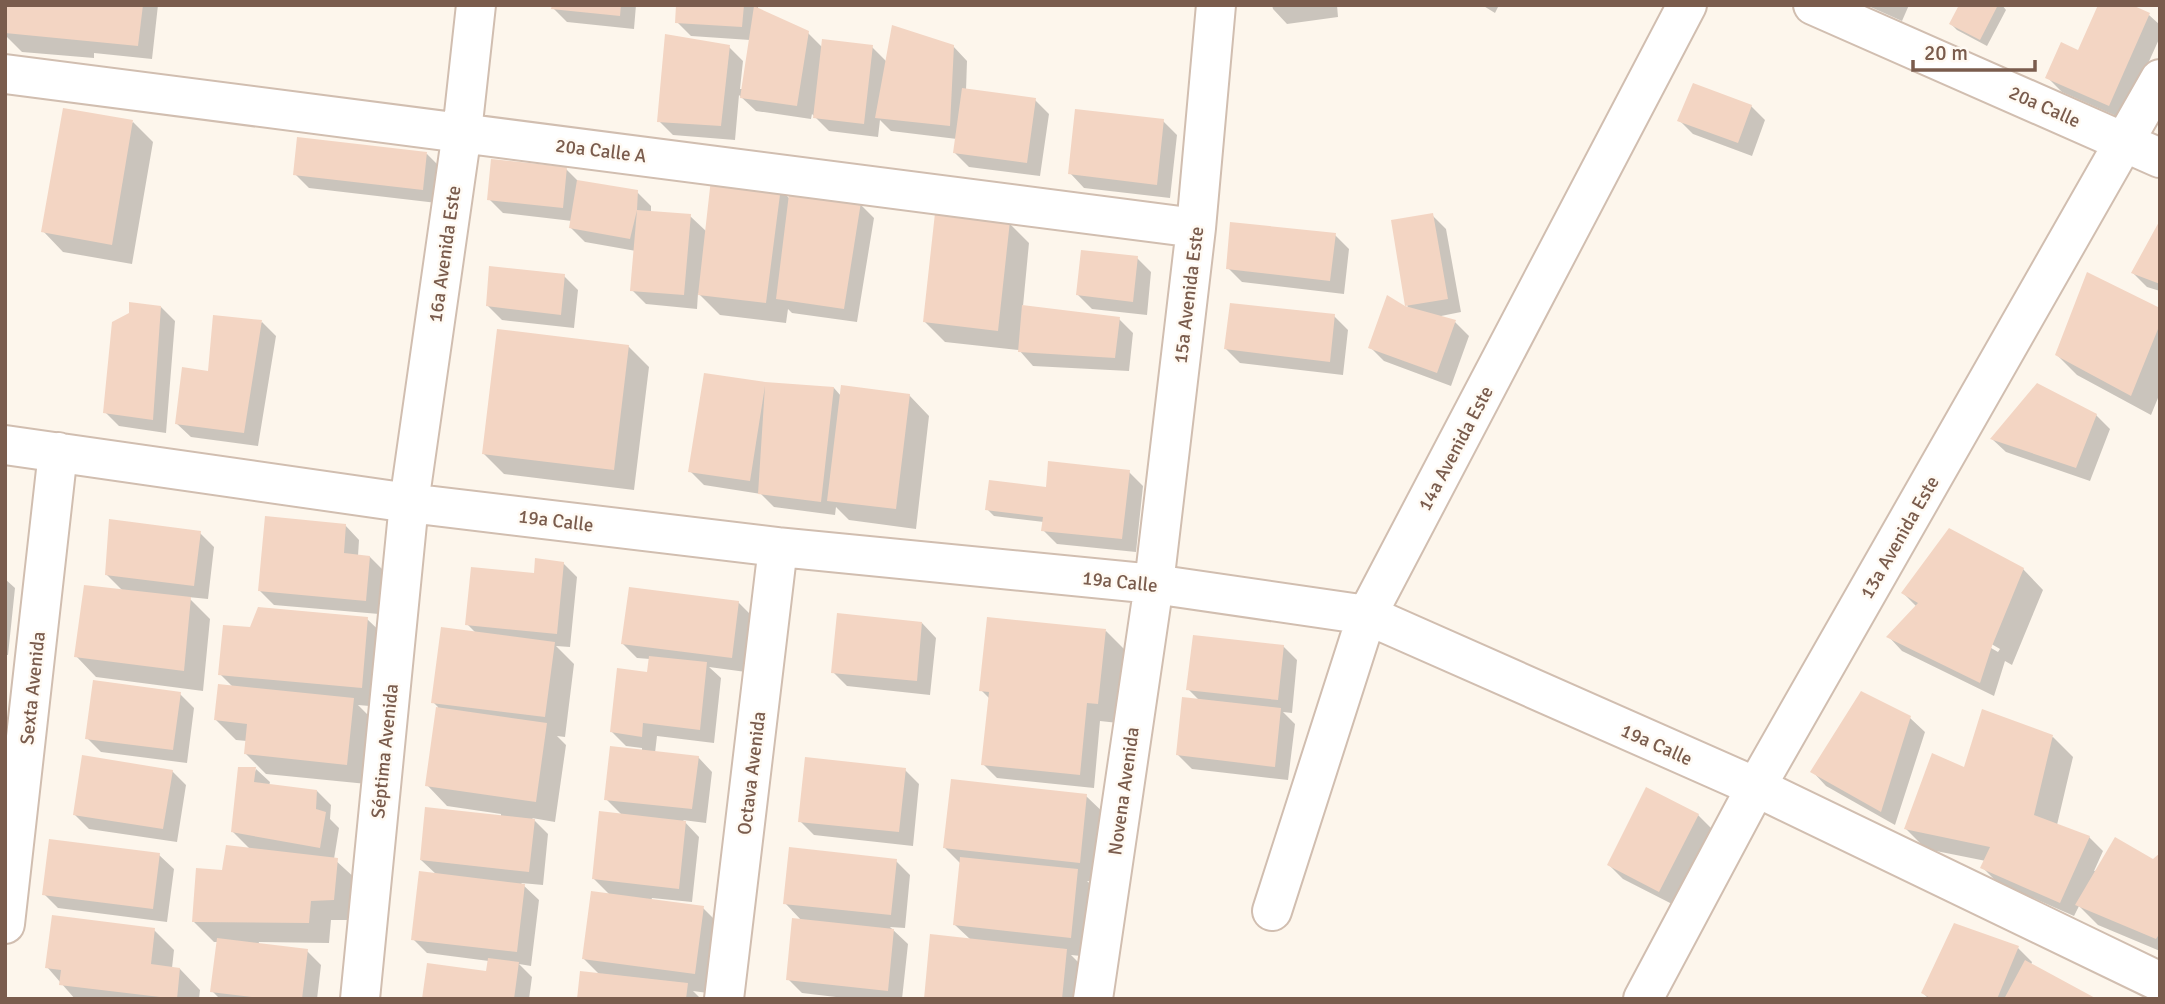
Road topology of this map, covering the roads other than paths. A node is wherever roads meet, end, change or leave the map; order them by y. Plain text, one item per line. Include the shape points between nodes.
1 (476, 5) edge
2 (1216, 5) edge
3 (1687, 5) edge
4 (1813, 5) edge
5 (5, 74) edge
6 (2160, 79) edge
7 (462, 132) junction
8 (2124, 141) junction
9 (2160, 158) edge
10 (1196, 228) junction
11 (5, 444) edge
12 (58, 452) junction
13 (408, 503) junction
14 (778, 547) junction
15 (1154, 584) junction
16 (1367, 615) junction
17 (1756, 788) junction
18 (1272, 911) dead end
19 (5, 924) edge
20 (2160, 982) edge
21 (2160, 991) edge
22 (360, 999) edge
23 (724, 999) edge
24 (1093, 999) edge
25 (1643, 999) edge
26 (2156, 999) edge

1 - 7 street, 16a Avenida Este
2 - 10 street, 15a Avenida Este
3 - 16 street, 14a Avenida Este
4 - 8 street, 20a Calle
5 - 7 street, 20a Calle A
6 - 8 street, 13a Avenida Este
7 - 10 street, 20a Calle A
7 - 13 street, 16a Avenida Este
8 - 9 street, 20a Calle
8 - 17 street, 13a Avenida Este
10 - 15 street, 15a Avenida Este
11 - 12 street, 19a Calle
12 - 13 street, 19a Calle
12 - 19 street, Sexta Avenida
13 - 14 street, 19a Calle
13 - 22 street, Séptima Avenida
14 - 15 street, 19a Calle
14 - 23 street, Octava Avenida
15 - 16 street, 19a Calle
15 - 24 street, Novena Avenida
16 - 17 street, 19a Calle
16 - 18 street, 14a Avenida Este
17 - 20 street, 19a Calle
17 - 25 street, 13a Avenida Este
21 - 26 street

